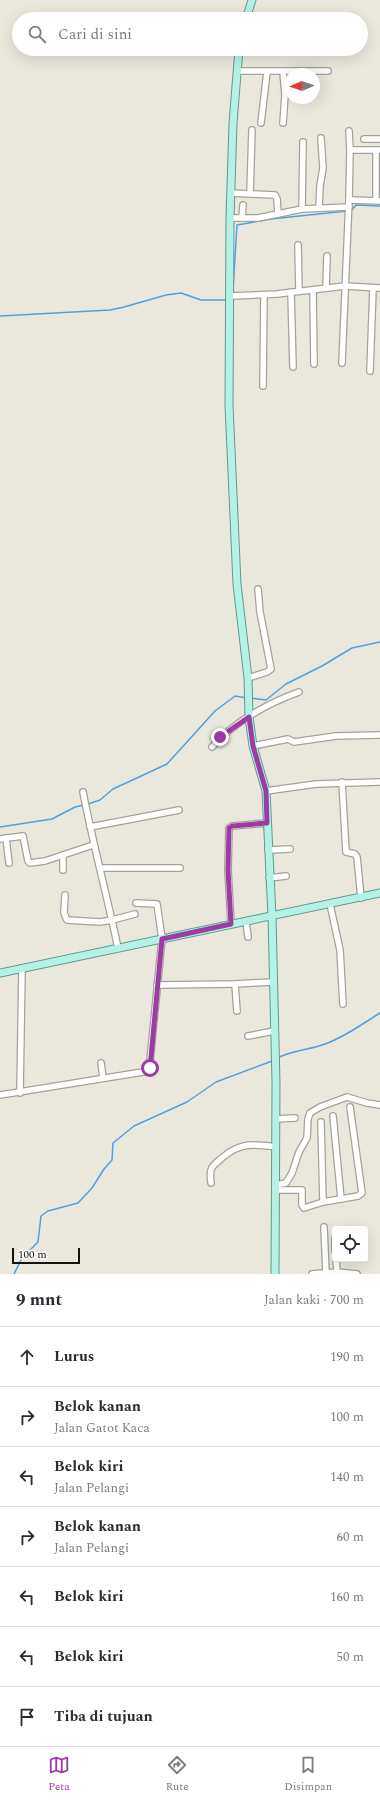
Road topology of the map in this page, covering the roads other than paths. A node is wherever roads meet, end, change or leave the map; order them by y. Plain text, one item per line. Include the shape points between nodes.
1 (252, 0) edge
2 (248, 12) edge
3 (238, 56) edge
4 (237, 71) junction
5 (328, 71) dead end
6 (267, 72) junction
7 (283, 72) junction
8 (261, 122) dead end
9 (283, 122) dead end
10 (252, 130) dead end
11 (349, 131) dead end
12 (321, 138) dead end
13 (364, 139) dead end
14 (380, 139) edge
15 (303, 142) dead end
16 (350, 150) junction
17 (378, 150) edge
18 (231, 193) junction
19 (250, 193) junction
20 (349, 200) junction
21 (378, 200) edge
22 (242, 205) dead end
23 (319, 207) junction
24 (349, 207) junction
25 (302, 209) junction
26 (278, 214) junction
27 (230, 218) junction
28 (242, 218) junction
29 (298, 245) dead end
30 (327, 256) dead end
31 (345, 286) junction
32 (326, 288) junction
33 (373, 288) junction
34 (380, 288) edge
35 (313, 290) junction
36 (299, 291) junction
37 (291, 292) junction
38 (264, 295) junction
39 (230, 296) junction
40 (342, 363) dead end
41 (314, 364) dead end
42 (293, 367) dead end
43 (370, 371) dead end
44 (263, 386) dead end
45 (258, 589) dead end
46 (248, 678) junction
47 (299, 692) dead end
48 (249, 717) junction
49 (380, 735) edge
50 (253, 746) junction
51 (212, 747) dead end
52 (342, 782) junction
53 (380, 782) edge
54 (266, 791) junction
55 (83, 792) dead end
56 (179, 810) dead end
57 (267, 823) junction
58 (90, 827) junction
59 (3, 838) edge
60 (93, 844) junction
61 (290, 849) dead end
62 (268, 850) junction
63 (63, 855) junction
64 (9, 863) dead end
65 (101, 868) junction
66 (180, 868) dead end
67 (63, 870) dead end
68 (286, 876) dead end
69 (269, 878) junction
70 (380, 893) edge
71 (65, 896) dead end
72 (361, 898) junction
73 (136, 903) dead end
74 (330, 904) junction
75 (135, 914) dead end
76 (272, 916) junction
77 (112, 920) junction
78 (246, 921) junction
79 (231, 924) junction
80 (248, 937) dead end
81 (162, 939) junction
82 (118, 948) junction
83 (22, 968) junction
84 (0, 973) edge
85 (272, 982) junction
86 (235, 984) junction
87 (157, 985) junction
88 (343, 1004) dead end
89 (237, 1011) dead end
90 (274, 1031) junction
91 (248, 1036) dead end
92 (101, 1063) dead end
93 (103, 1078) junction
94 (20, 1093) junction
95 (0, 1095) edge
96 (380, 1105) edge
97 (350, 1107) dead end
98 (334, 1116) dead end
99 (295, 1118) dead end
100 (276, 1119) junction
101 (321, 1122) dead end
102 (276, 1147) junction
103 (211, 1184) dead end
104 (275, 1188) junction
105 (341, 1199) junction
106 (323, 1202) junction
107 (324, 1227) dead end
108 (336, 1262) edge
109 (326, 1272) junction
110 (336, 1272) junction
111 (275, 1274) edge
112 (312, 1274) edge
113 (357, 1274) edge

1 - 2 main road
3 - 4 main road
4 - 6 street
4 - 18 main road
5 - 7 street
6 - 7 street
6 - 8 street
7 - 9 street
10 - 19 street
11 - 16 street
12 - 23 street via 323,164
13 - 14 street
15 - 25 street
16 - 17 street
16 - 20 street
17 - 21 street
18 - 19 street
18 - 27 main road
19 - 26 street via 276,195
20 - 21 street
20 - 24 street
22 - 28 street
23 - 24 street
23 - 25 street
24 - 31 street
25 - 26 street
26 - 28 street
27 - 28 street
27 - 39 main road
29 - 36 street
30 - 32 street
31 - 32 street
31 - 33 street
31 - 40 street
32 - 35 street
33 - 34 street
33 - 43 street
35 - 36 street
35 - 41 street
36 - 37 street
37 - 38 street
37 - 42 street
38 - 39 street
38 - 44 street
39 - 46 main road via 229,405 234,523 237,584
45 - 46 street via 271,669
46 - 48 main road
47 - 48 street via 278,699
48 - 50 main road
48 - 51 street via 220,737
49 - 50 street via 336,736 294,742 288,739
50 - 54 main road
52 - 53 street
52 - 54 street
52 - 72 street via 346,852 357,856
54 - 57 main road
55 - 58 street
56 - 58 street
57 - 62 main road
57 - 79 street via 229,828
58 - 60 street
59 - 63 street via 23,836 30,863
59 - 64 street
60 - 63 street
60 - 65 street
61 - 62 street
62 - 69 main road
63 - 67 street
65 - 66 street
65 - 77 street
68 - 69 street
69 - 76 main road
70 - 72 main road
71 - 77 street via 64,912 67,920
72 - 74 main road
73 - 81 street via 157,904
74 - 76 main road
74 - 88 street via 340,950
75 - 77 street
76 - 78 main road
76 - 85 main road
77 - 82 street
78 - 79 main road
78 - 80 street
79 - 81 main road
81 - 82 main road
81 - 87 street
82 - 83 main road
83 - 84 main road
83 - 94 street
85 - 86 street
85 - 90 main road
86 - 87 street
86 - 89 street
87 - 93 street via 149,1071
90 - 91 street
90 - 100 main road
92 - 93 street
93 - 94 street
94 - 95 street
96 - 104 street via 347,1096 310,1113 306,1138 292,1173 286,1183
97 - 105 street via 362,1191 358,1196
98 - 105 street
99 - 100 street
100 - 102 main road
101 - 106 street
102 - 103 street via 255,1145 234,1148 211,1167
102 - 104 main road
104 - 106 street via 302,1190 304,1208
104 - 111 main road
105 - 106 street
107 - 109 street
108 - 110 street
109 - 110 street
109 - 112 street
110 - 113 street

